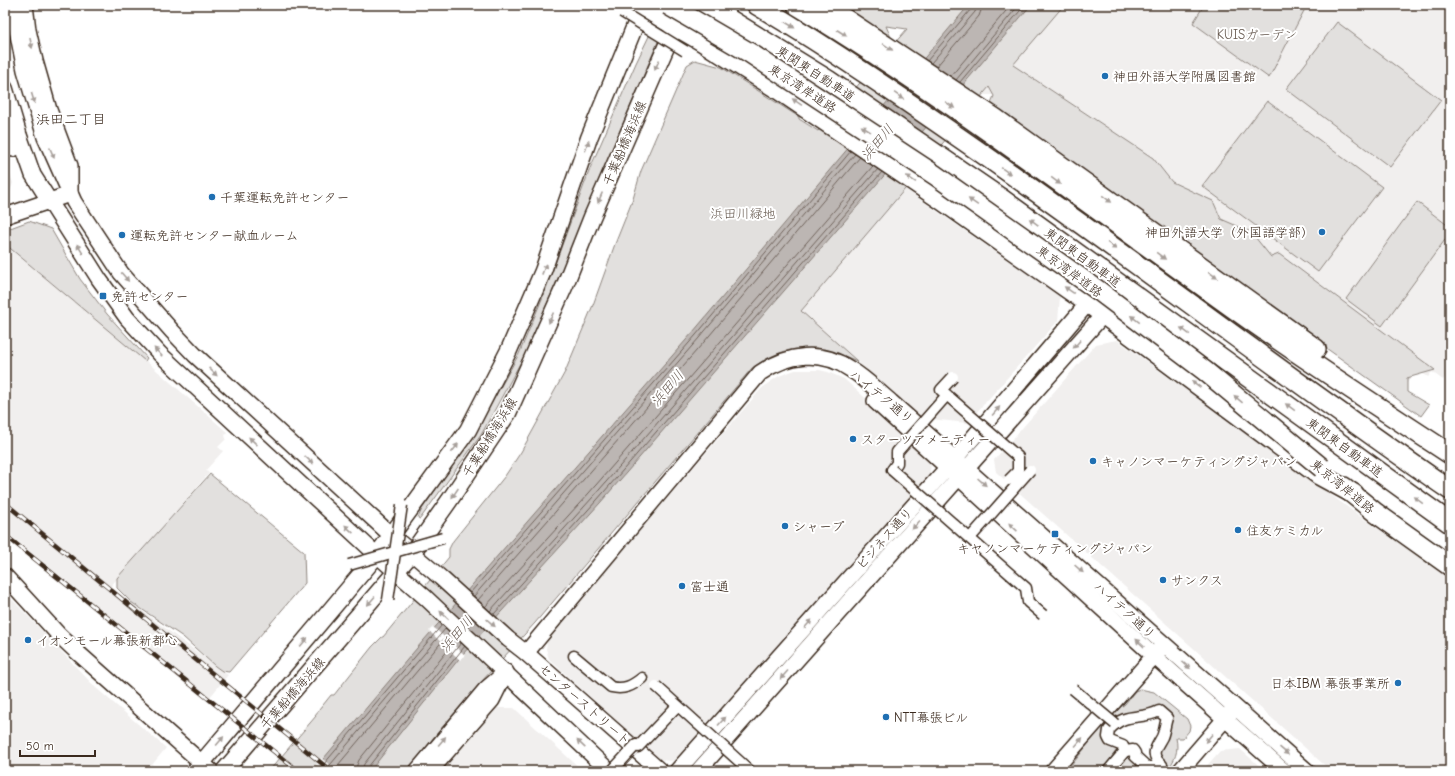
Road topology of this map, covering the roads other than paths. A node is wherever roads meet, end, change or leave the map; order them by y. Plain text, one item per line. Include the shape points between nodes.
1 (12, 5) edge
2 (25, 5) edge
3 (668, 5) edge
4 (686, 5) edge
5 (706, 5) edge
6 (757, 5) edge
7 (797, 5) edge
8 (637, 7) edge
9 (828, 7) edge
10 (675, 26) junction
11 (685, 51) dead end
12 (7, 95) edge
13 (5, 126) edge
14 (70, 194) junction
15 (49, 201) junction
16 (5, 216) edge
17 (1088, 304) junction
18 (1103, 315) junction
19 (952, 377) dead end
20 (947, 395) junction
21 (1450, 446) edge
22 (1450, 454) edge
23 (951, 462) junction
24 (1024, 472) junction
25 (963, 473) junction
26 (1009, 480) dead end
27 (1450, 490) edge
28 (1354, 494) junction
29 (402, 505) dead end
30 (1450, 523) edge
31 (392, 536) junction
32 (443, 538) dead end
33 (970, 538) junction
34 (395, 552) junction
35 (412, 553) junction
36 (378, 555) junction
37 (348, 565) dead end
38 (1450, 566) edge
39 (396, 572) junction
40 (5, 576) edge
41 (388, 600) dead end
42 (1043, 615) dead end
43 (1159, 650) junction
44 (526, 653) junction
45 (574, 656) dead end
46 (506, 672) junction
47 (642, 678) dead end
48 (656, 686) dead end
49 (1073, 689) dead end
50 (677, 706) junction
51 (1230, 714) junction
52 (1114, 724) junction
53 (1125, 751) junction
54 (202, 768) edge
55 (1162, 769) edge
56 (224, 771) edge
57 (417, 771) edge
58 (430, 771) edge
59 (610, 771) edge
60 (660, 771) edge
61 (677, 771) edge
62 (698, 771) edge
63 (750, 771) edge
64 (1053, 771) edge
65 (1108, 771) edge
66 (1180, 771) edge
67 (1284, 771) edge
68 (1307, 771) edge

1 -> 14 street, センターストリート via 25,70 45,137
2 -> 14 street via 34,61 70,166
28 -> 3 highway, 東京湾岸道路, bridge via 1205,371 1099,291 935,174 743,49
4 - 10 main road, 千葉船橋海浜線
30 -> 5 highway, 東関東自動車道 via 999,196 828,80
6 -> 27 highway, 東関東自動車道 via 864,72 1072,217
7 -> 22 highway via 889,63 1256,324
8 - 10 highway
8 - 11 street, bridge
31 -> 8 main road, 千葉船橋海浜線 via 468,430 510,350 543,271
9 -> 21 highway via 996,119
17 -> 10 highway via 829,123
10 -> 35 main road, 千葉船橋海浜線 via 508,413
12 - 15 street via 33,174
13 - 15 street via 30,186
14 - 15 street
14 -> 31 street, センターストリート via 121,273 195,356
15 - 16 street
36 -> 15 street via 160,354 127,318
17 - 18 highway
23 -> 17 street, ビジネス通り
18 -> 25 street, ビジネス通り
28 -> 18 highway via 1319,475
19 - 20 street, bridge via 941,390
20 - 24 street, bridge via 1018,457
20 - 33 street, bridge via 897,452 897,463 892,470
23 - 25 street, ハイテク通り
23 - 44 street, ハイテク通り via 850,368 818,356 802,356 772,364 760,372
61 -> 23 street, ビジネス通り
24 - 26 street, bridge
24 - 33 street, bridge
25 - 43 street, ハイテク通り
25 -> 62 street, ビジネス通り
28 - 38 highway, 東京湾岸道路
29 - 34 street, bridge
31 - 35 street, センターストリート
31 - 36 main road, 千葉船橋海浜線
32 - 34 street, bridge
33 - 42 street, bridge via 1026,588 1028,602
34 - 37 street, bridge
34 - 41 street, bridge
35 - 39 main road, 千葉船橋海浜線
35 -> 44 street, センターストリート
36 - 39 street
54 -> 36 main road, 千葉船橋海浜線
46 -> 39 street
39 -> 56 main road, 千葉船橋海浜線
40 - 54 street via 59,635
43 - 51 street, ハイテク通り
64 -> 43 street
44 - 60 street, センターストリート
45 - 47 street via 611,687 626,688
57 -> 46 street via 486,689
46 - 58 street via 492,700
59 -> 46 street
48 - 50 street, bridge
49 - 52 street, bridge
50 - 59 street, bridge via 638,747 636,745
50 - 63 street, bridge
51 -> 66 street
51 - 67 street, ハイテク通り
51 -> 68 street, ハイテク通り
52 - 53 street via 1109,730 1108,737 1110,741 1123,746
52 - 55 street via 1159,711 1167,718 1162,738 1155,748 1156,759 1162,765
53 - 55 street via 1133,750 1135,756 1147,767
53 - 65 street

